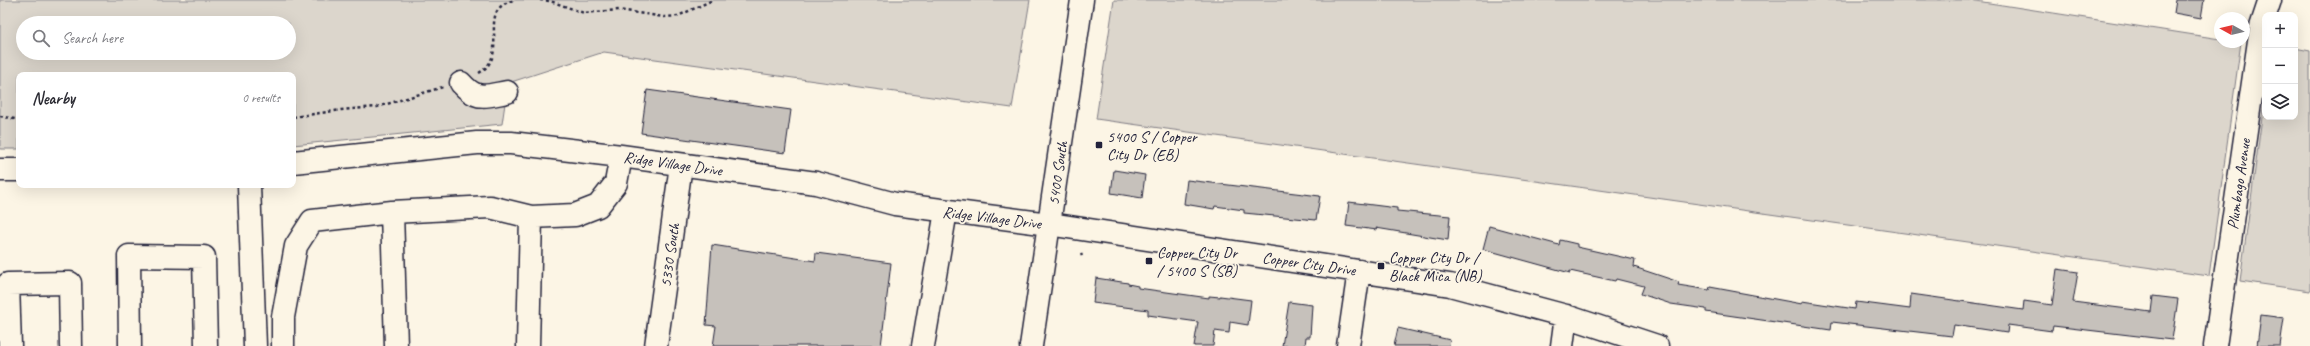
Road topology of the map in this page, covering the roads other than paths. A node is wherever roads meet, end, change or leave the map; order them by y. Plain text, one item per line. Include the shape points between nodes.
1 (1082, 0) edge
2 (2270, 0) edge
3 (461, 83) road end
4 (506, 92) dead end
5 (621, 156) junction
6 (296, 162) edge
7 (681, 164) junction
8 (0, 170) edge
9 (16, 170) edge
10 (249, 188) edge
11 (946, 211) junction
12 (392, 212) junction
13 (531, 217) junction
14 (1049, 224) junction
15 (1359, 271) junction
16 (1566, 316) junction
17 (10, 346) edge
18 (71, 346) edge
19 (130, 346) edge
20 (206, 346) edge
21 (255, 346) edge
22 (284, 346) edge
23 (396, 346) edge
24 (528, 346) edge
25 (656, 346) edge
26 (923, 346) edge
27 (1031, 346) edge
28 (1348, 346) edge
29 (1562, 346) edge
30 (1657, 346) edge
31 (2215, 346) edge

1 - 14 street, 5400 South
2 - 31 street, Plumbago Avenue via 2261,27
3 - 4 street via 470,93 484,97
5 - 6 street, Ridge Village Drive via 511,143 477,143
5 - 7 street, Ridge Village Drive
5 - 13 street via 616,183 598,206 575,215
7 - 11 street, Ridge Village Drive via 816,183 895,204
7 - 25 street, 5330 South
8 - 9 street
10 - 21 street
11 - 14 street, Ridge Village Drive
11 - 26 street
12 - 13 street via 490,207
12 - 22 street via 312,221 296,246 283,317
12 - 23 street
13 - 24 street
14 - 15 street, Copper City Drive
14 - 27 street, 5400 South
15 - 16 street, Copper City Drive via 1450,285
15 - 28 street
16 - 29 street
16 - 30 street, Copper City Drive
17 - 18 street via 8,284 70,283
19 - 20 street via 129,256 204,256

